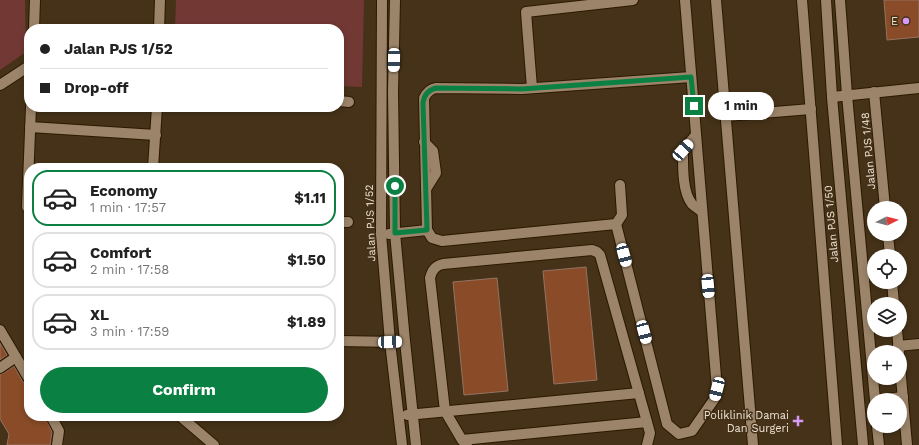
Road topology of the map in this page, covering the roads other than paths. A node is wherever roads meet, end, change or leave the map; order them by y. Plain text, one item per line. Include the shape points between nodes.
1 (35, 0) edge
2 (160, 0) edge
3 (382, 0) edge
4 (395, 0) edge
5 (633, 0) edge
6 (685, 0) edge
7 (716, 0) edge
8 (802, 0) edge
9 (826, 0) edge
10 (840, 0) edge
11 (34, 24) edge
12 (159, 24) edge
13 (24, 69) edge
14 (691, 77) junction
15 (0, 85) edge
16 (919, 88) edge
17 (527, 89) junction
18 (874, 92) junction
19 (847, 95) junction
20 (832, 97) junction
21 (811, 109) junction
22 (31, 112) edge
23 (157, 112) edge
24 (726, 116) junction
25 (30, 127) junction
26 (156, 135) junction
27 (696, 135) junction
28 (29, 163) edge
29 (153, 163) edge
30 (620, 185) dead end
31 (884, 201) edge
32 (702, 212) junction
33 (616, 224) junction
34 (427, 230) junction
35 (395, 233) junction
36 (381, 234) junction
37 (0, 330) edge
38 (344, 341) edge
39 (405, 341) junction
40 (390, 342) junction
41 (919, 344) edge
42 (907, 347) edge
43 (16, 357) junction
44 (0, 368) edge
45 (24, 371) edge
46 (638, 393) junction
47 (874, 393) edge
48 (867, 401) edge
49 (859, 402) junction
50 (445, 411) junction
51 (413, 414) junction
52 (399, 416) junction
53 (54, 421) edge
54 (186, 421) edge
55 (647, 422) junction
56 (878, 433) edge
57 (906, 433) edge
58 (464, 443) edge
59 (57, 445) edge
60 (214, 445) edge
61 (402, 445) edge
62 (416, 445) edge
63 (647, 445) edge
64 (753, 445) edge
65 (837, 445) edge
66 (863, 445) edge
67 (879, 445) edge
68 (907, 445) edge

1 - 11 street
2 - 12 street
3 - 36 street, Jalan PJS 1/52
4 - 35 street
5 - 17 street via 526,12
6 - 14 street
7 - 24 street
8 - 21 street
9 - 20 street, Jalan PJS 1/50
10 - 19 street
13 - 15 street
14 - 17 street
14 - 27 street
16 - 18 street
17 - 34 street via 436,88 426,93 424,142
18 - 19 street
18 - 31 street, Jalan PJS 1/48
19 - 20 street
19 - 47 street
20 - 49 street, Jalan PJS 1/50
21 - 24 street
21 - 65 street
22 - 25 street
23 - 26 street
24 - 64 street
25 - 26 street
25 - 28 street
26 - 29 street
27 - 32 street
27 - 32 street via 683,150 683,169 686,193
30 - 33 street via 622,215
32 - 33 street via 717,389 715,398 692,431 679,434 668,424
33 - 34 street via 442,241 432,238
34 - 35 street
35 - 36 street
35 - 39 street
36 - 40 street, Jalan PJS 1/52
37 - 43 street
38 - 40 street
39 - 40 street
39 - 51 street
40 - 52 street, Jalan PJS 1/52
41 - 42 street
43 - 44 street
43 - 45 street
46 - 50 street
46 - 50 street via 600,255 592,250 569,252 442,264 434,268 430,278
46 - 55 street
48 - 49 street
49 - 66 street, Jalan PJS 1/50
50 - 51 street
50 - 58 street
51 - 52 street
51 - 62 street
52 - 61 street, Jalan PJS 1/52
53 - 59 street via 59,431
54 - 60 street
55 - 58 street
55 - 63 street via 650,433
56 - 67 street
57 - 68 street

